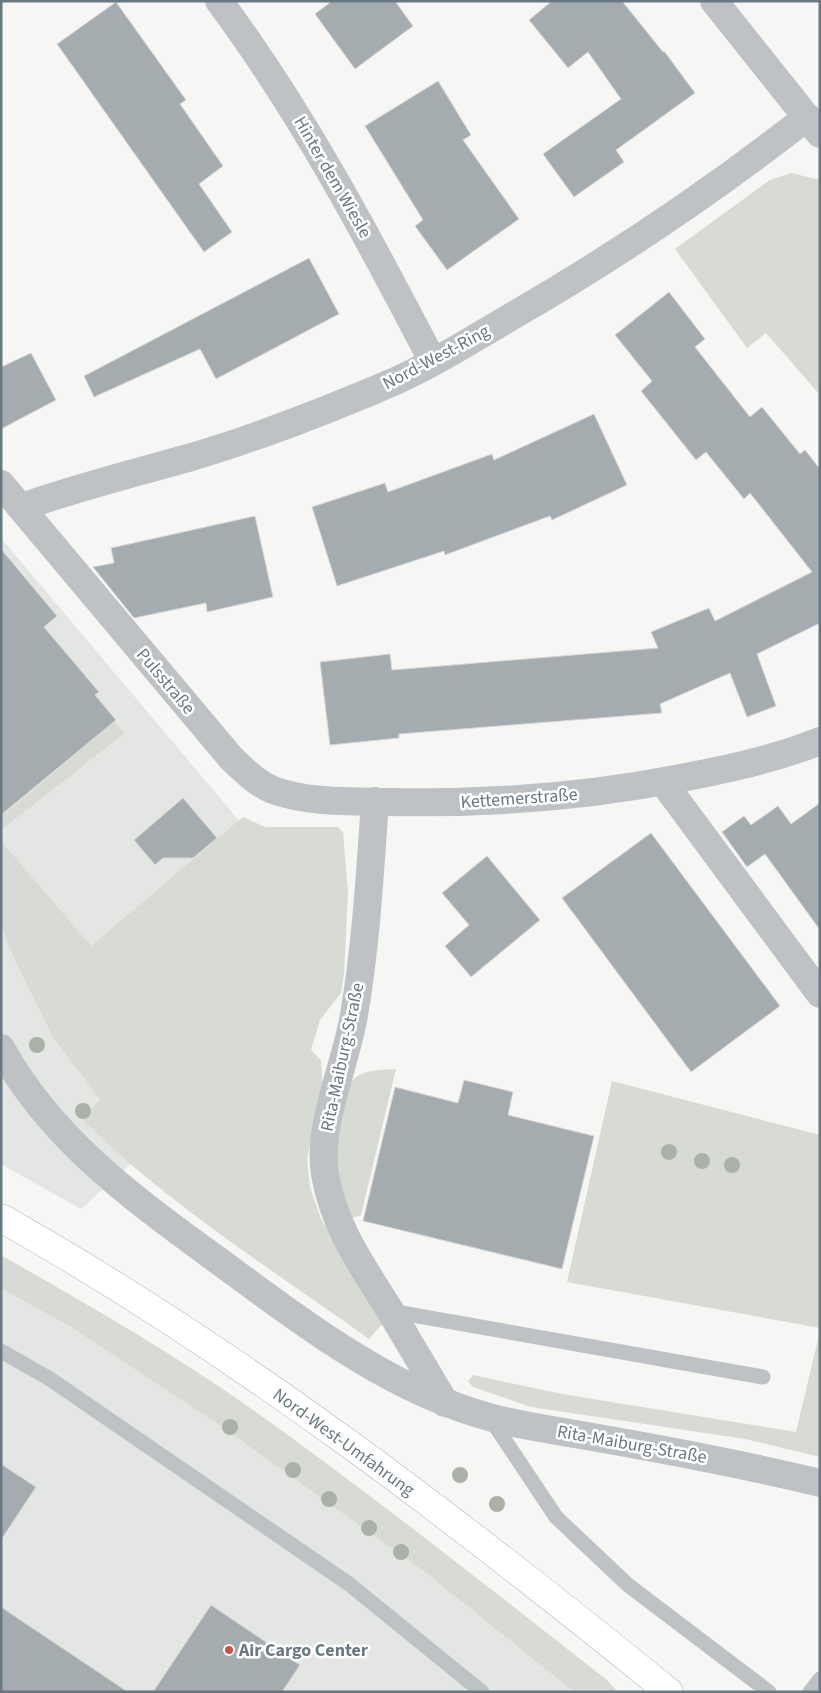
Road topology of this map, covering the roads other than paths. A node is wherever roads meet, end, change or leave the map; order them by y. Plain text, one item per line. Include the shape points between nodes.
1 (219, 1) edge
2 (714, 1) edge
3 (815, 123) edge
4 (433, 362) junction
5 (1, 484) edge
6 (22, 507) junction
7 (820, 741) edge
8 (663, 782) junction
9 (375, 801) junction
10 (820, 994) edge
11 (1, 1048) edge
12 (1, 1218) edge
13 (390, 1311) junction
14 (1, 1351) edge
15 (763, 1377) dead end
16 (445, 1403) junction
17 (490, 1418) junction
18 (820, 1483) edge
19 (820, 1679) edge
20 (482, 1692) edge
21 (669, 1692) edge
22 (769, 1692) edge
23 (810, 1692) edge

1 - 4 street, Hinter dem Wiesle via 308,133 363,228
2 - 3 street
3 - 4 street, Nord-West-Ring via 750,162 650,232
4 - 6 street, Nord-West-Ring via 385,386 260,434 100,480
5 - 6 street, Pulsstraße
6 - 9 street, Pulsstraße via 224,750 252,778 272,789 298,796
7 - 8 street, Kettemerstraße via 764,760
8 - 9 street, Kettemerstraße via 530,799 464,803
8 - 10 street
9 - 13 street, Rita-Maiburg-Straße via 362,952 349,1039 326,1127 325,1173 338,1222 360,1266
11 - 16 street, Rita-Maiburg-Straße via 36,1102 66,1137 94,1165 155,1215 306,1326 378,1369
12 - 21 main road, Nord-West-Umfahrung via 153,1309 260,1380 358,1450
13 - 15 lane
13 - 16 street, Rita-Maiburg-Straße
14 - 20 lane via 50,1379 349,1584
16 - 17 street, Rita-Maiburg-Straße
17 - 18 street, Rita-Maiburg-Straße via 744,1464
17 - 22 lane via 556,1517 628,1585
19 - 23 lane

